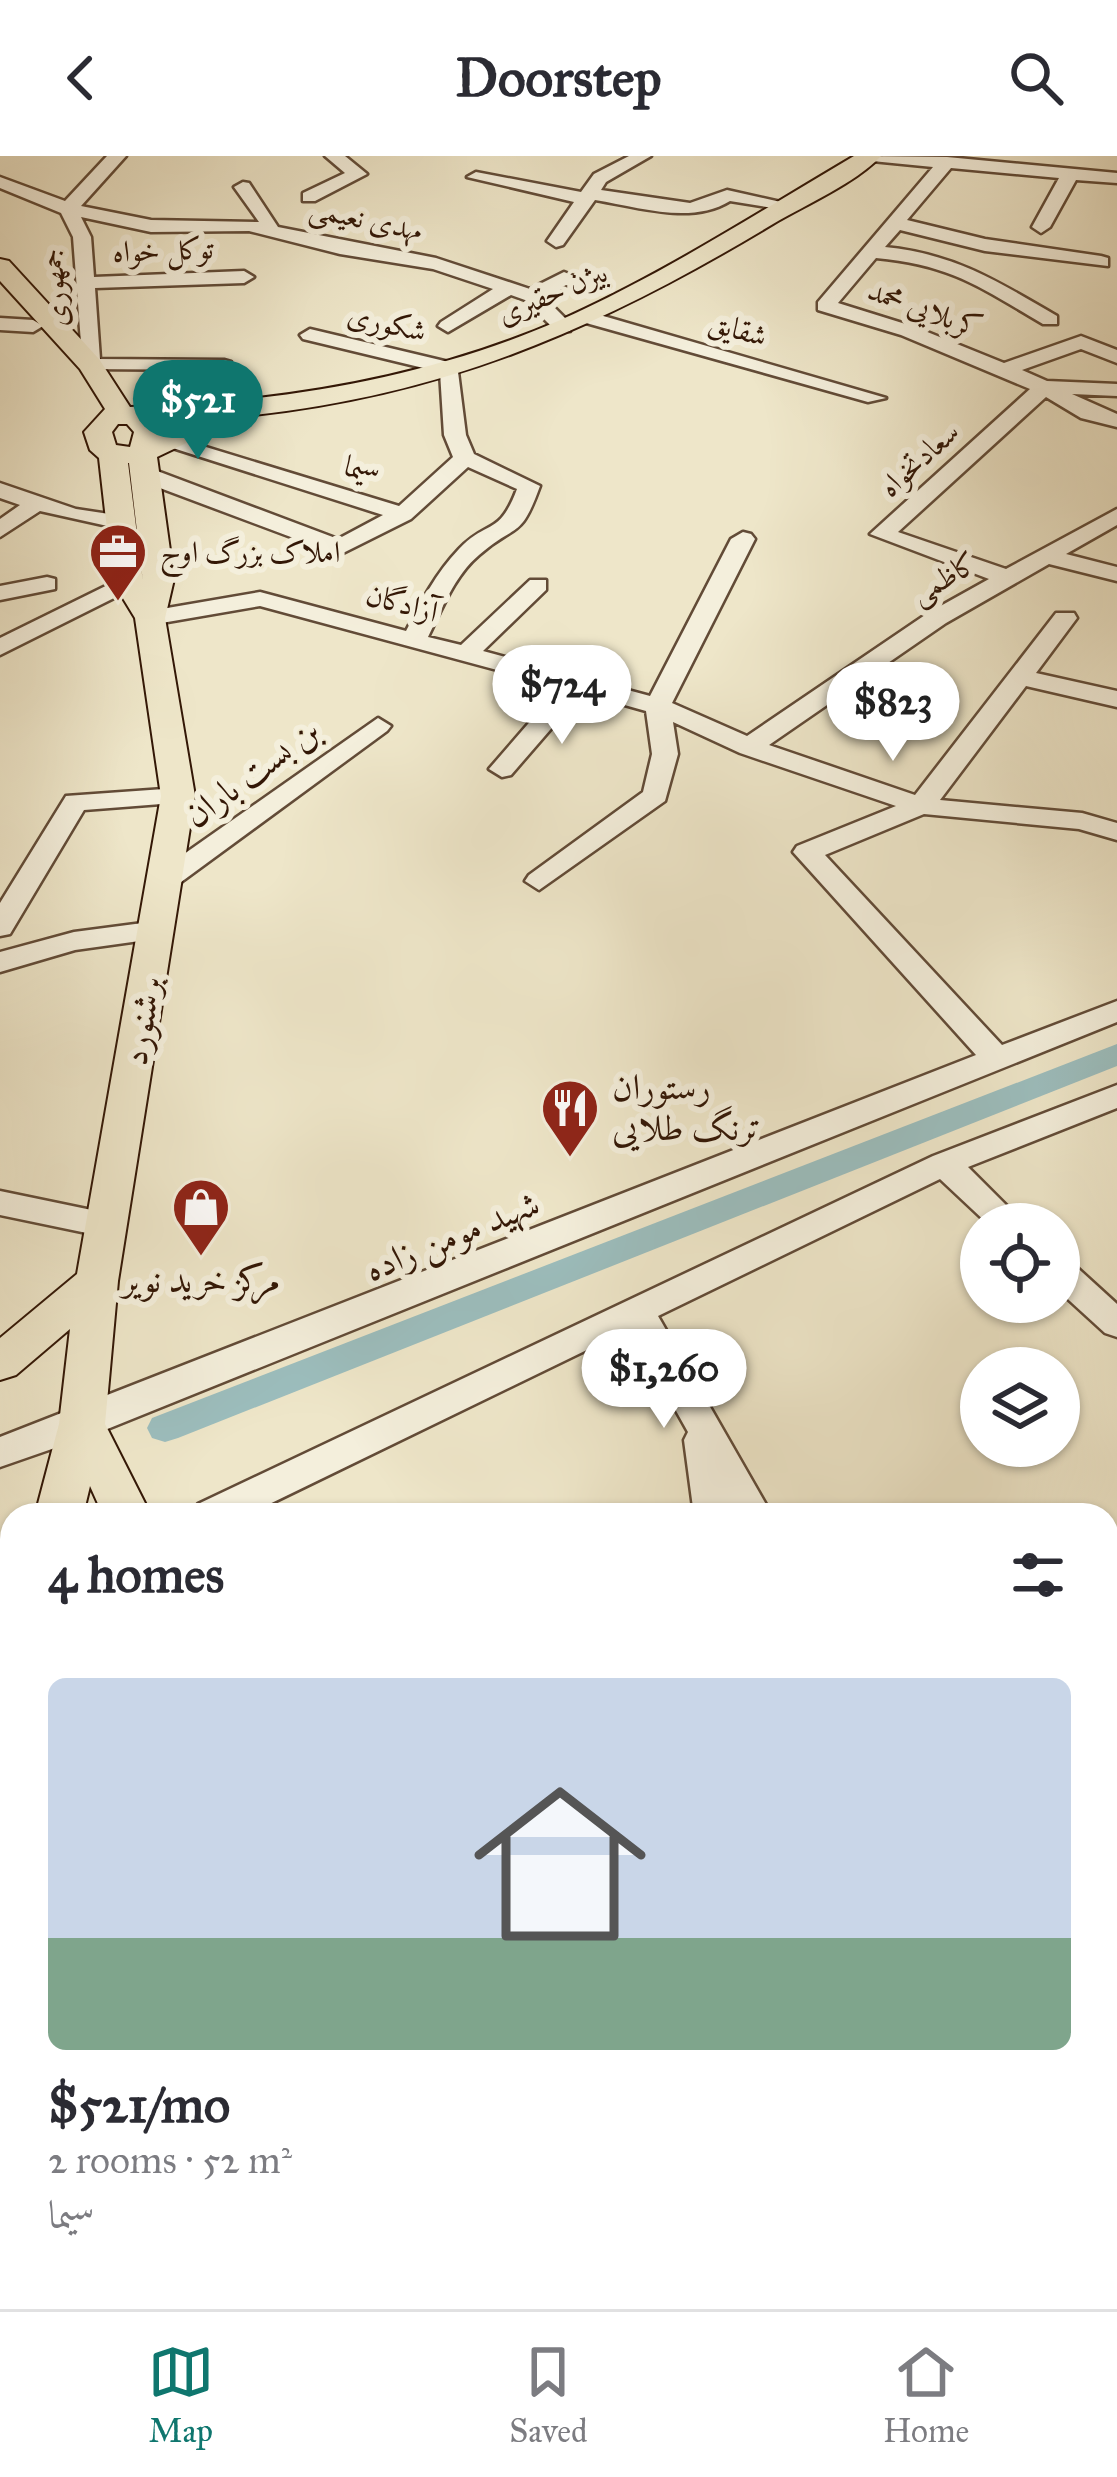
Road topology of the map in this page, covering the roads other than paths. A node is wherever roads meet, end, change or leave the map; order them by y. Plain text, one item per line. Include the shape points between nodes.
1 (117, 156) edge
2 (334, 156) edge
3 (643, 156) edge
4 (871, 156) edge
5 (1095, 156) edge
6 (947, 162) junction
7 (1072, 173) junction
8 (476, 177) dead end
9 (1108, 177) edge
10 (0, 182) edge
11 (242, 187) dead end
12 (590, 187) junction
13 (309, 197) dead end
14 (785, 205) junction
15 (68, 209) junction
16 (895, 223) junction
17 (1041, 226) dead end
18 (269, 229) junction
19 (556, 241) dead end
20 (871, 252) junction
21 (1101, 262) dead end
22 (0, 266) edge
23 (244, 277) dead end
24 (571, 280) dead end
25 (85, 283) junction
26 (507, 289) junction
27 (0, 291) edge
28 (532, 296) junction
29 (1051, 320) dead end
30 (574, 322) junction
31 (0, 324) edge
32 (33, 326) junction
33 (448, 326) dead end
34 (310, 335) dead end
35 (1117, 357) edge
36 (90, 364) junction
37 (224, 366) dead end
38 (450, 368) junction
39 (1004, 370) junction
40 (1043, 387) junction
41 (1117, 390) edge
42 (874, 398) dead end
43 (229, 412) junction
44 (112, 419) junction
45 (1117, 421) edge
46 (141, 456) junction
47 (466, 458) junction
48 (0, 490) edge
49 (37, 503) junction
50 (404, 514) junction
51 (1117, 516) edge
52 (122, 522) junction
53 (0, 530) edge
54 (743, 539) dead end
55 (1048, 557) junction
56 (1117, 574) edge
57 (1009, 578) junction
58 (128, 582) junction
59 (47, 584) dead end
60 (538, 586) dead end
61 (0, 593) edge
62 (150, 618) junction
63 (1065, 618) dead end
64 (414, 640) junction
65 (0, 649) edge
66 (466, 654) junction
67 (1022, 677) junction
68 (577, 684) junction
69 (1117, 700) edge
70 (658, 706) junction
71 (378, 726) dead end
72 (749, 747) junction
73 (502, 769) dead end
74 (178, 796) junction
75 (921, 806) junction
76 (1117, 832) edge
77 (167, 879) junction
78 (539, 881) dead end
79 (0, 927) edge
80 (158, 930) junction
81 (0, 962) edge
82 (1117, 1012) edge
83 (999, 1061) junction
84 (1117, 1096) edge
85 (944, 1165) junction
86 (0, 1203) edge
87 (986, 1203) edge
88 (106, 1225) junction
89 (97, 1281) junction
90 (1080, 1290) edge
91 (638, 1312) junction
92 (1117, 1324) edge
93 (0, 1364) edge
94 (699, 1420) junction
95 (82, 1424) junction
96 (0, 1452) edge
97 (62, 1503) edge
98 (121, 1503) edge
99 (236, 1503) edge
100 (710, 1503) edge
101 (746, 1503) edge

1 - 15 street, جمهوری
2 - 13 street via 358,174
3 - 12 street
4 - 6 street
4 - 14 main road, بیژن حقیری
5 - 9 street
6 - 7 street
6 - 16 street, کربلایی محمد
7 - 9 street
7 - 17 street
8 - 12 street
10 - 15 street, جمهوری
11 - 18 street
12 - 14 street via 690,209 727,196
12 - 19 street
14 - 30 main road, بیژن حقیری
15 - 18 street, مهدی نعیمی via 151,226
15 - 25 street, جمهوری via 82,237
16 - 20 street, کربلایی محمد
16 - 21 street
18 - 26 street, مهدی نعیمی via 436,264
20 - 29 street via 928,257
20 - 39 street, کربلایی محمد via 825,306
22 - 36 main road
23 - 25 street, توکل خواه
24 - 28 street
25 - 36 street, جمهوری
26 - 28 street, مهدی نعیمی
26 - 33 street
27 - 32 main road
28 - 30 street, مهدی نعیمی
30 - 38 main road, بیژن حقیری
30 - 42 street, شقایق
31 - 32 street
32 - 44 main road
34 - 38 street, شکوری
35 - 39 street via 1081,342
36 - 37 street
36 - 44 main road
38 - 43 main road, بیژن حقیری
38 - 47 street via 455,435
39 - 40 street, کربلایی محمد
40 - 41 street, کربلایی محمد
40 - 45 street
40 - 57 street, سعادتخواه via 882,534
43 - 44 main road
43 - 46 main road
44 - 46 main road via 142,422 148,432
44 - 46 main road via 98,441
46 - 50 street, سیما
46 - 50 street, سیما via 339,548
46 - 52 main road
46 - 62 main road via 159,579
47 - 50 street, سیما
47 - 64 street via 529,486 516,521 470,551
48 - 49 street
49 - 52 street
49 - 53 street
51 - 55 street, کاظمی
52 - 58 main road
54 - 70 street
55 - 56 street
55 - 57 street, کاظمی
57 - 72 street, کاظمی
58 - 62 main road
58 - 65 street
59 - 61 street
60 - 66 street
62 - 64 street, آزادگان via 260,598
62 - 74 main road, برشنورد
63 - 67 street
64 - 66 street, آزادگان
66 - 68 street, آزادگان
67 - 69 street
67 - 75 street
68 - 70 street, آزادگان
68 - 73 street
70 - 72 street, آزادگان
70 - 78 street via 665,754 656,795
71 - 77 street, بن بست باران
72 - 75 street, آزادگان
74 - 77 main road, برشنورد
74 - 79 street via 75,802
75 - 76 street, آزادگان via 1082,821
75 - 83 street via 807,852
77 - 80 main road, برشنورد
80 - 81 street
80 - 88 main road, برشنورد
82 - 83 street, شهید مومن زاده
83 - 95 street, شهید مومن زاده
84 - 85 street
85 - 87 street
85 - 91 street
86 - 88 street
88 - 89 main road, برشنورد
89 - 93 main road
89 - 95 main road, برشنورد
90 - 92 street
91 - 94 street
91 - 99 street
94 - 100 street
94 - 101 street
95 - 96 street, شهید مومن زاده
95 - 97 main road, برشنورد
95 - 98 main road

